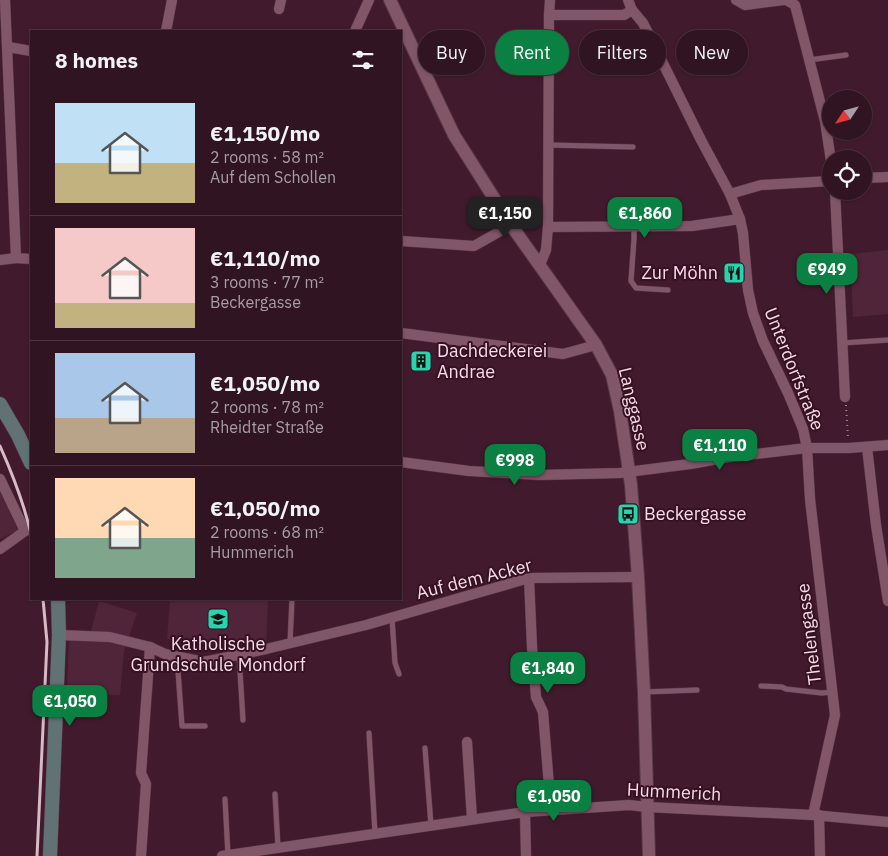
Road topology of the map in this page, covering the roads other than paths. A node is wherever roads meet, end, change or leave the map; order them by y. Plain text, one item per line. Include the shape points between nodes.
1 (5, 0) edge
2 (172, 0) edge
3 (369, 0) edge
4 (390, 0) edge
5 (550, 0) edge
6 (628, 0) edge
7 (736, 0) edge
8 (785, 0) edge
9 (632, 10) junction
10 (550, 15) junction
11 (166, 30) edge
12 (355, 30) edge
13 (549, 30) edge
14 (8, 47) junction
15 (30, 51) edge
16 (846, 56) dead end
17 (809, 60) junction
18 (549, 75) edge
19 (549, 146) junction
20 (633, 147) dead end
21 (829, 150) edge
22 (888, 177) edge
23 (872, 178) edge
24 (822, 182) edge
25 (730, 194) junction
26 (835, 200) edge
27 (740, 219) junction
28 (512, 225) junction
29 (548, 227) junction
30 (634, 227) junction
31 (402, 241) edge
32 (16, 258) junction
33 (30, 259) edge
34 (0, 260) edge
35 (540, 265) junction
36 (668, 290) dead end
37 (402, 333) edge
38 (888, 340) edge
39 (842, 343) junction
40 (596, 345) junction
41 (845, 397) road end
42 (0, 404) edge
43 (888, 446) edge
44 (867, 447) junction
45 (808, 448) junction
46 (30, 461) edge
47 (402, 462) edge
48 (630, 472) junction
49 (0, 479) edge
50 (28, 530) edge
51 (0, 549) edge
52 (638, 577) junction
53 (529, 578) junction
54 (58, 600) edge
55 (292, 600) edge
56 (888, 601) edge
57 (392, 617) junction
58 (59, 635) junction
59 (290, 643) junction
60 (150, 648) junction
61 (239, 655) junction
62 (177, 656) junction
63 (399, 674) dead end
64 (761, 686) dead end
65 (697, 690) dead end
66 (644, 692) junction
67 (832, 692) junction
68 (243, 720) dead end
69 (205, 726) dead end
70 (369, 733) dead end
71 (467, 742) dead end
72 (425, 748) dead end
73 (274, 794) dead end
74 (224, 799) dead end
75 (647, 807) junction
76 (552, 810) junction
77 (525, 812) junction
78 (816, 815) junction
79 (472, 819) junction
80 (888, 822) edge
81 (431, 825) junction
82 (375, 833) junction
83 (278, 848) junction
84 (50, 856) edge
85 (141, 856) edge
86 (225, 856) edge
87 (526, 856) edge
88 (649, 856) edge
89 (820, 856) edge

1 - 14 street
2 - 11 street
3 - 12 street
4 - 28 street, Langgasse via 454,135
5 - 10 street
6 - 9 street, Unterdorfstraße
7 - 8 street via 745,5
8 - 17 street via 795,5
9 - 10 street via 624,14
9 - 25 street, Unterdorfstraße via 643,23
10 - 13 street
14 - 15 street
14 - 32 street
16 - 17 lane
17 - 21 street
18 - 19 street
19 - 20 lane
19 - 29 street
22 - 23 street
24 - 25 street via 761,185
25 - 27 street, Unterdorfstraße
26 - 39 street
27 - 30 street via 692,226
27 - 45 street, Unterdorfstraße via 753,313 803,429
28 - 31 street via 474,246
28 - 35 street, Langgasse
29 - 30 street
29 - 35 street via 546,250
30 - 36 lane via 630,280 636,288
32 - 33 street
32 - 34 street
35 - 40 street, Langgasse
37 - 40 street via 563,354
38 - 39 lane
39 - 41 street
40 - 48 street, Langgasse via 612,375
42 - 46 main road
43 - 44 street
44 - 45 street
44 - 56 street
45 - 48 street
45 - 67 street, Thelengasse via 810,499
47 - 48 street via 469,471 539,475
48 - 52 street, Langgasse
49 - 50 street
50 - 51 street
52 - 53 street, Auf dem Acker
52 - 66 street, Langgasse
53 - 57 street, Auf dem Acker
53 - 76 street via 536,697 543,712
54 - 58 main road
55 - 59 lane
57 - 59 street, Auf dem Acker
57 - 63 lane via 395,663
58 - 60 street, Auf dem Acker via 110,637
58 - 84 main road
59 - 61 street, Auf dem Acker
60 - 62 street, Auf dem Acker
60 - 85 street via 141,774 146,784
61 - 62 street, Auf dem Acker via 204,662
61 - 68 lane
62 - 69 lane via 182,726
64 - 67 lane via 822,694
65 - 66 lane
66 - 75 street, Langgasse
67 - 78 street, Thelengasse via 835,715
70 - 82 lane
71 - 79 street
72 - 81 lane
73 - 83 lane
74 - 86 lane
75 - 76 street, Hummerich via 629,805
75 - 78 street, Hummerich
75 - 88 street, Langgasse
76 - 77 street, Hummerich
77 - 79 street, Hummerich
77 - 87 street
78 - 80 street, Hummerich
78 - 89 street, Thelengasse
79 - 81 street, Hummerich
81 - 82 street, Hummerich
82 - 83 street, Hummerich
83 - 86 street, Hummerich

